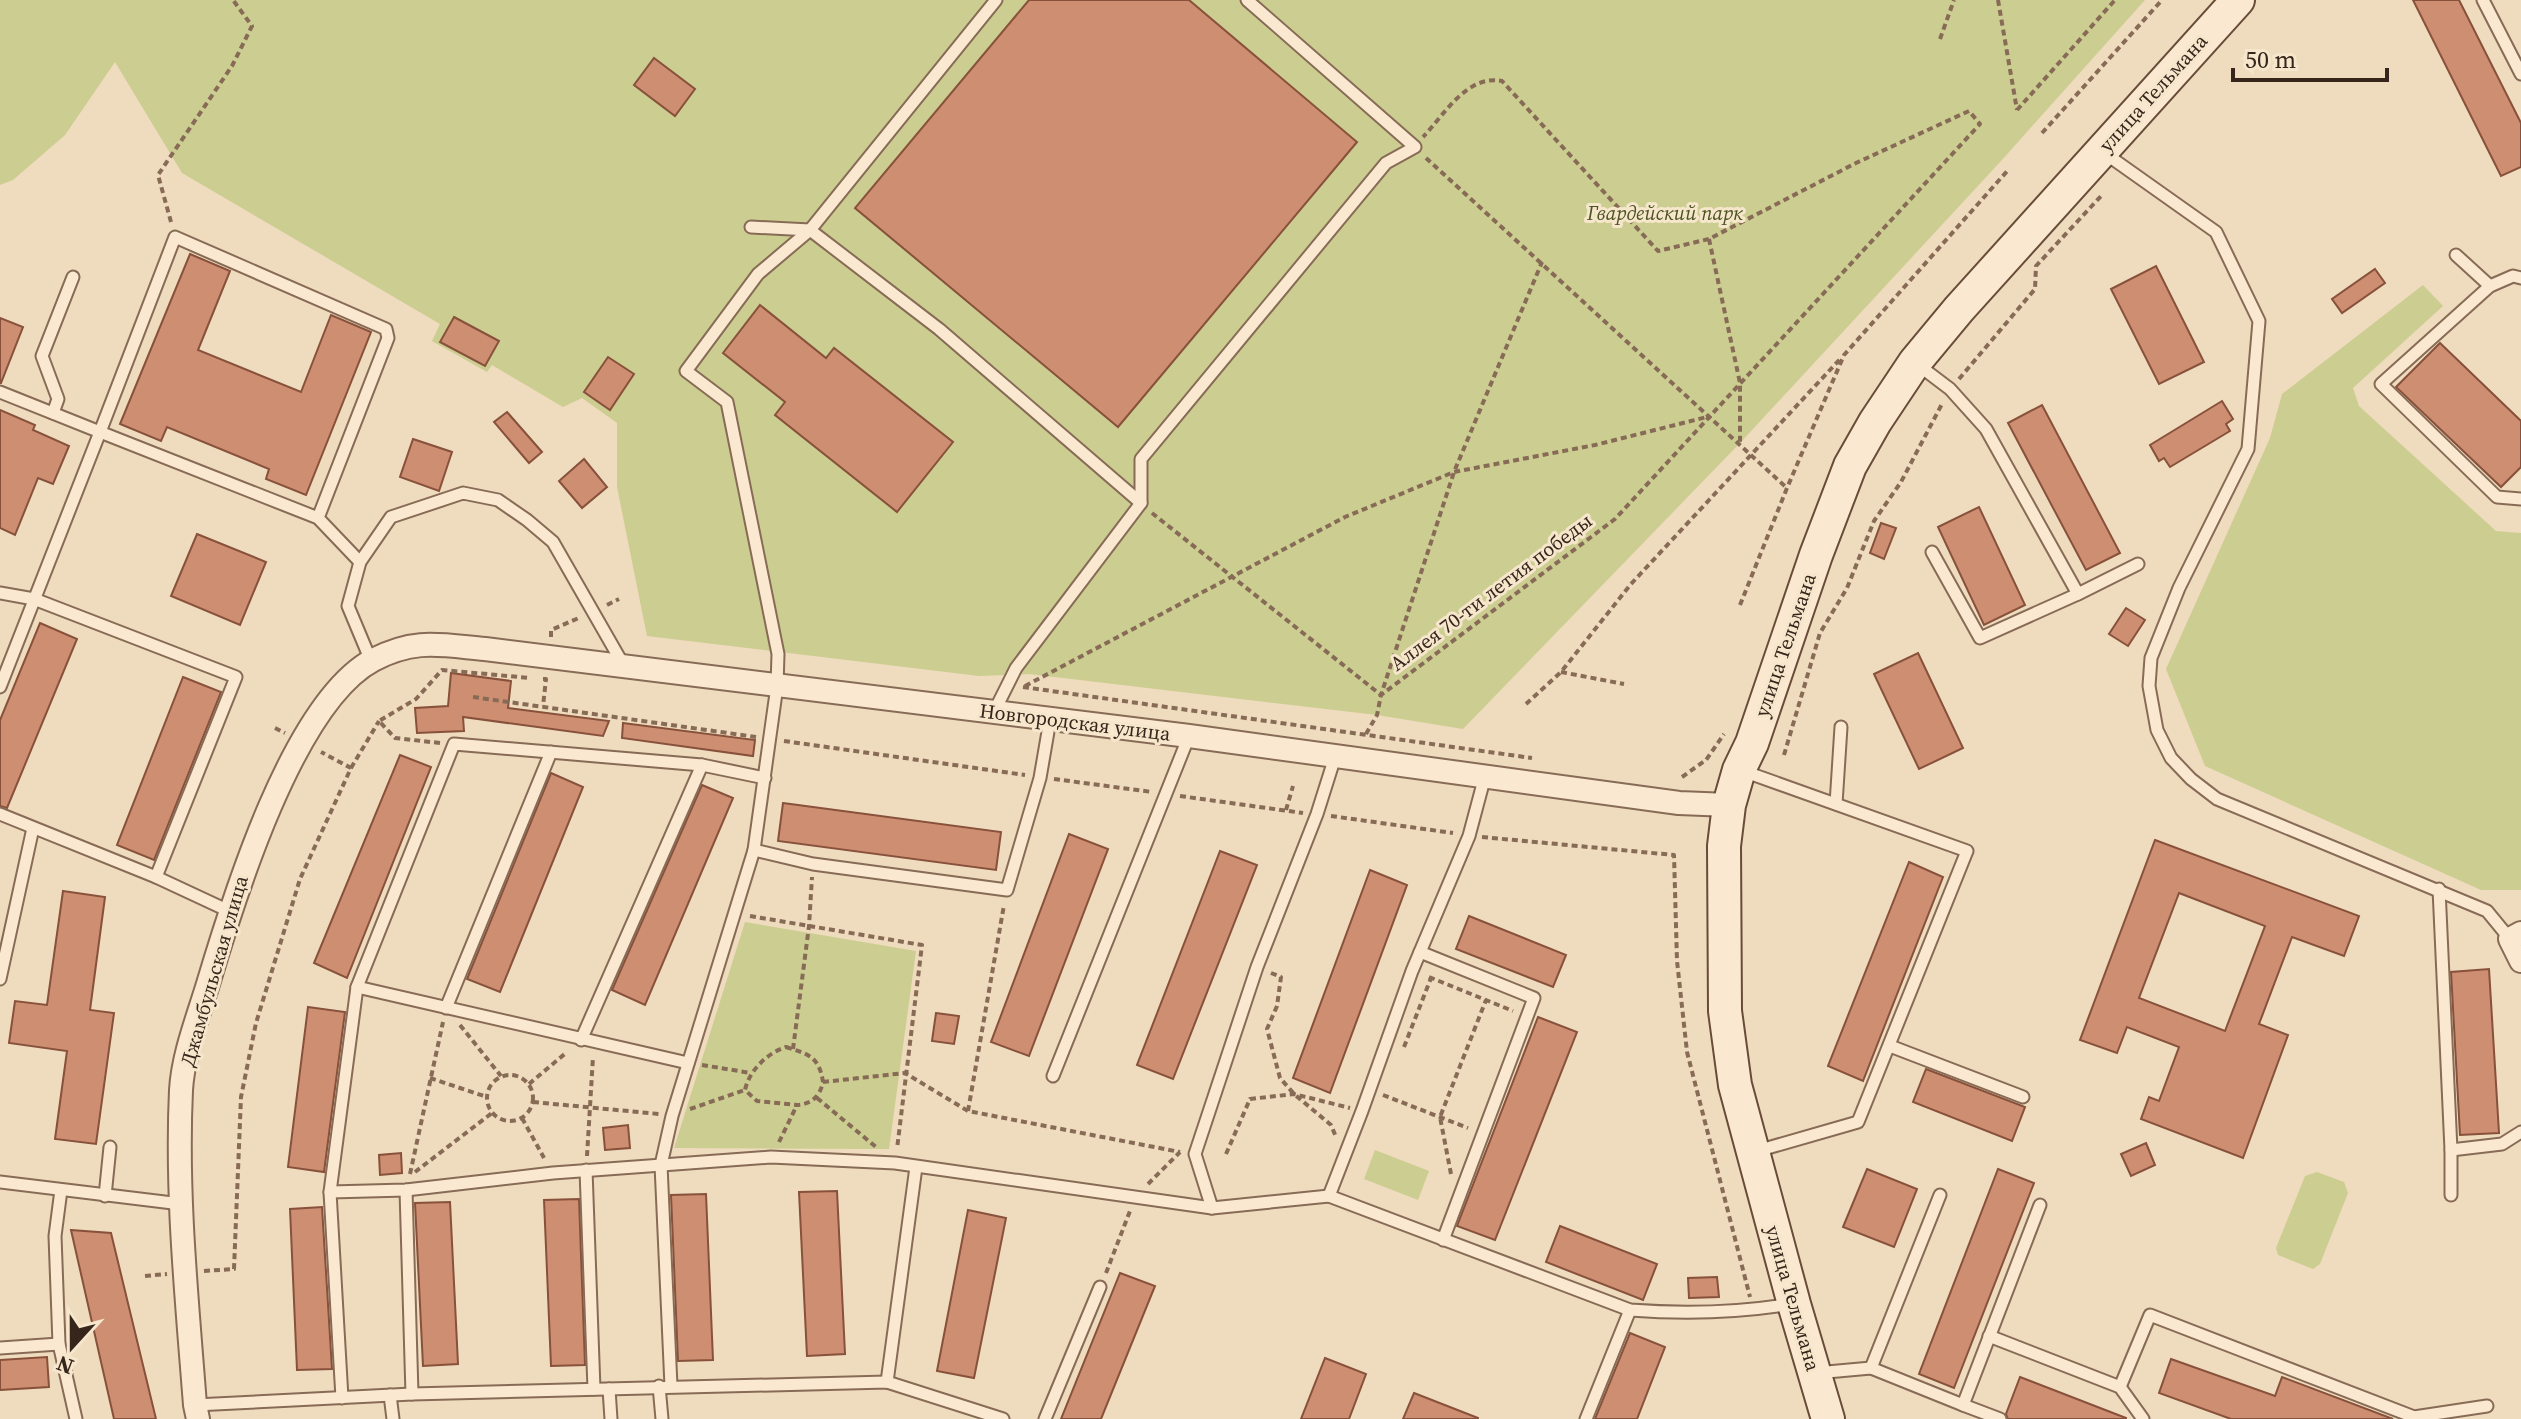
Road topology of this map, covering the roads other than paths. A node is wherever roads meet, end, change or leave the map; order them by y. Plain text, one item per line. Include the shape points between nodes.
1 (996, 0) edge
2 (1247, 0) edge
3 (2238, 0) edge
4 (2483, 0) edge
5 (2521, 74) edge
6 (2101, 150) junction
7 (751, 227) dead end
8 (810, 230) junction
9 (2456, 255) dead end
10 (73, 277) dead end
11 (2521, 278) edge
12 (2490, 286) junction
13 (1915, 362) junction
14 (0, 392) edge
15 (53, 413) junction
16 (100, 432) junction
17 (2521, 499) edge
18 (1141, 503) junction
19 (318, 518) junction
20 (1932, 552) dead end
21 (360, 562) junction
22 (2138, 564) dead end
23 (0, 593) edge
24 (2078, 594) junction
25 (34, 599) junction
26 (420, 643) joint
27 (371, 661) junction
28 (625, 666) junction
29 (777, 686) junction
30 (0, 687) edge
31 (994, 712) junction
32 (1050, 720) junction
33 (1841, 727) dead end
34 (1189, 736) junction
35 (551, 752) junction
36 (1335, 757) junction
37 (702, 765) junction
38 (1739, 770) junction
39 (1485, 776) junction
40 (765, 778) junction
41 (1836, 804) junction
42 (1729, 805) junction
43 (0, 814) edge
44 (33, 828) junction
45 (754, 850) junction
46 (156, 877) junction
47 (2439, 889) junction
48 (229, 911) junction
49 (2516, 936) edge
50 (1420, 952) junction
51 (2521, 961) edge
52 (0, 979) edge
53 (357, 987) junction
54 (446, 1008) junction
55 (587, 1041) junction
56 (1890, 1046) junction
57 (688, 1063) junction
58 (1053, 1076) dead end
59 (2023, 1097) dead end
60 (2521, 1132) edge
61 (110, 1147) dead end
62 (2451, 1150) junction
63 (1753, 1152) junction
64 (661, 1165) junction
65 (916, 1167) junction
66 (586, 1170) junction
67 (0, 1182) edge
68 (61, 1190) junction
69 (406, 1190) junction
70 (330, 1192) junction
71 (1940, 1195) dead end
72 (2451, 1195) dead end
73 (105, 1196) junction
74 (1329, 1196) junction
75 (181, 1204) junction
76 (2040, 1205) dead end
77 (1212, 1208) junction
78 (1443, 1240) junction
79 (1100, 1287) road end
80 (1794, 1304) junction
81 (1630, 1310) junction
82 (1989, 1336) junction
83 (59, 1344) junction
84 (0, 1348) edge
85 (1871, 1368) junction
86 (1815, 1373) junction
87 (887, 1382) junction
88 (665, 1386) junction
89 (2120, 1387) junction
90 (594, 1389) junction
91 (609, 1389) junction
92 (412, 1394) junction
93 (390, 1395) junction
94 (342, 1398) junction
95 (1963, 1405) junction
96 (2487, 1406) dead end
97 (197, 1412) edge
98 (76, 1419) edge
99 (393, 1419) edge
100 (611, 1419) edge
101 (662, 1419) edge
102 (1003, 1419) edge
103 (1045, 1419) edge
104 (1586, 1419) edge
105 (1828, 1419) edge
106 (2000, 1419) edge
107 (2143, 1419) edge

1 - 8 lane
2 - 18 lane via 1415,147 1386,163 1141,459
3 - 6 main road, улица Тельмана
4 - 5 lane
6 - 13 main road, улица Тельмана
6 - 47 lane via 2216,232 2259,321 2248,449 2179,588 2151,658 2149,686 2157,730 2171,758 2217,799
7 - 8 lane
8 - 18 lane via 939,329
8 - 29 lane via 758,274 686,371 727,402 778,654
9 - 12 lane
10 - 15 lane via 42,356 58,399
11 - 12 lane
12 - 17 lane via 2381,384 2497,497
13 - 24 lane via 1950,389 1986,429
13 - 38 main road, улица Тельмана via 1850,466
14 - 15 lane
15 - 16 lane
16 - 19 lane
16 - 19 lane via 175,237 386,329 388,338
16 - 25 lane
18 - 31 lane via 1016,668
19 - 21 lane
20 - 24 lane via 1980,638
21 - 27 lane via 348,606
21 - 28 lane via 391,517 463,493 498,500 553,542
22 - 24 lane
23 - 25 lane
25 - 30 lane
25 - 46 lane via 236,677
26 - 27 street, Джамбульская улица
26 - 28 street, Новгородская улица via 547,668
27 - 48 street, Джамбульская улица via 321,710 302,741 250,851
28 - 29 street, Новгородская улица
29 - 31 street, Новгородская улица
29 - 40 lane
31 - 32 street, Новгородская улица
32 - 34 street, Новгородская улица
32 - 45 lane via 1040,778 1007,890 813,864
33 - 41 lane
34 - 36 street, Новгородская улица
34 - 58 lane
35 - 37 lane
35 - 53 lane via 454,744
35 - 54 lane
36 - 39 street, Новгородская улица
36 - 77 lane via 1195,1154
37 - 40 lane
37 - 55 lane
38 - 41 lane
38 - 42 main road, улица Тельмана
39 - 42 street, Новгородская улица
39 - 50 lane via 1469,836
40 - 45 lane
41 - 56 lane via 1967,851
42 - 63 main road, улица Тельмана via 1723,895 1725,1011 1735,1085
43 - 44 lane
44 - 46 lane
44 - 52 lane
45 - 57 lane
46 - 48 lane
47 - 49 lane via 2487,911
47 - 62 lane
48 - 75 street, Джамбульская улица via 181,1087
49 - 51 street
50 - 74 lane
50 - 78 lane via 1534,998
53 - 54 lane
53 - 70 lane
54 - 55 lane
55 - 57 lane
56 - 59 lane
56 - 63 lane via 1858,1122
57 - 64 lane
60 - 62 lane via 2502,1144
61 - 73 lane
62 - 72 lane
63 - 80 main road, улица Тельмана
64 - 65 lane via 771,1157
64 - 66 lane
64 - 88 lane
65 - 77 lane
65 - 87 lane
66 - 69 lane
66 - 90 lane
67 - 68 lane
68 - 73 lane
68 - 83 lane via 55,1236
69 - 70 lane
69 - 92 lane
70 - 94 lane
71 - 85 lane
73 - 75 lane
74 - 77 lane
74 - 78 lane
75 - 97 street, Джамбульская улица
76 - 82 lane
78 - 81 lane
79 - 103 lane
80 - 81 lane via 1674,1313
80 - 86 main road, улица Тельмана
81 - 104 lane
82 - 89 lane
82 - 95 lane
83 - 84 lane
83 - 98 lane
85 - 86 lane
85 - 95 lane
86 - 105 main road, улица Тельмана
87 - 88 lane
87 - 102 lane
88 - 91 lane
88 - 101 lane
89 - 96 lane via 2150,1315 2414,1417
89 - 107 lane
90 - 91 lane
90 - 92 lane
91 - 100 lane
92 - 93 lane
93 - 94 lane
93 - 99 lane
94 - 97 lane
95 - 106 lane

